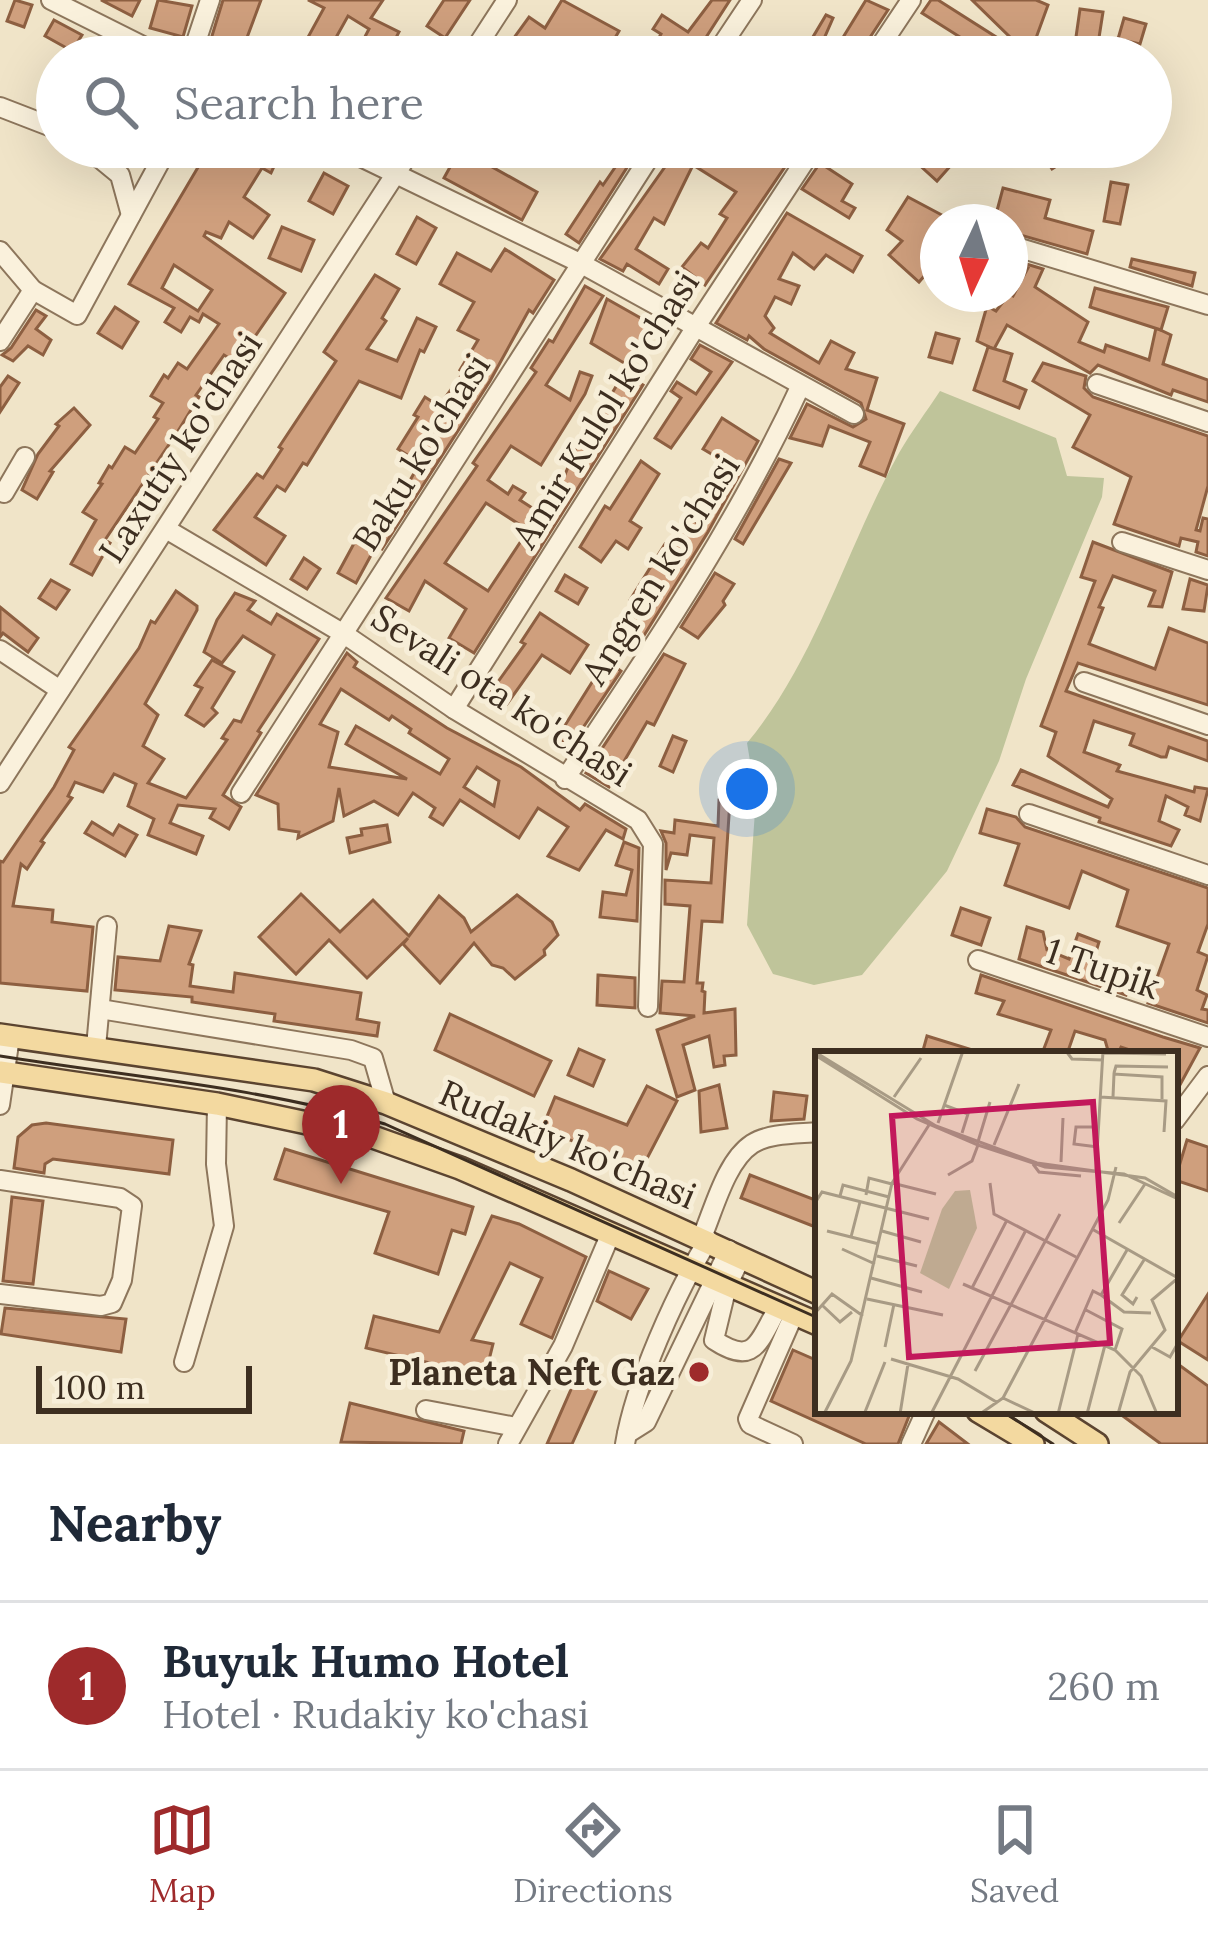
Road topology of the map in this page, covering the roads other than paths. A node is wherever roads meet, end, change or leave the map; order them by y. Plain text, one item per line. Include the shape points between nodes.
1 (51, 0) edge
2 (210, 0) edge
3 (507, 0) edge
4 (752, 0) edge
5 (911, 0) edge
6 (123, 36) edge
7 (198, 36) edge
8 (484, 36) edge
9 (728, 36) edge
10 (887, 36) edge
11 (0, 106) edge
12 (36, 121) edge
13 (111, 168) edge
14 (157, 168) edge
15 (379, 168) edge
16 (399, 168) edge
17 (642, 168) edge
18 (800, 168) edge
19 (394, 176) junction
20 (131, 215) junction
21 (1028, 250) edge
22 (0, 251) edge
23 (580, 263) junction
24 (33, 290) junction
25 (1208, 304) edge
26 (697, 325) junction
27 (0, 341) edge
28 (1097, 385) dead end
29 (800, 387) junction
30 (854, 414) dead end
31 (1208, 422) edge
32 (25, 457) dead end
33 (0, 490) edge
34 (166, 529) junction
35 (1122, 542) dead end
36 (1208, 570) edge
37 (344, 634) junction
38 (0, 650) edge
39 (1084, 682) dead end
40 (60, 690) junction
41 (454, 709) junction
42 (1208, 725) edge
43 (565, 779) junction
44 (0, 783) edge
45 (241, 793) dead end
46 (1029, 814) dead end
47 (1208, 875) edge
48 (107, 926) dead end
49 (978, 960) dead end
50 (648, 1007) dead end
51 (100, 1009) junction
52 (5, 1036) edge
53 (1208, 1037) edge
54 (96, 1046) junction
55 (2, 1073) edge
56 (1208, 1076) edge
57 (386, 1103) junction
58 (217, 1104) junction
59 (0, 1105) edge
60 (1178, 1116) edge
61 (815, 1132) edge
62 (0, 1180) edge
63 (571, 1180) junction
64 (556, 1209) junction
65 (611, 1233) junction
66 (705, 1238) junction
67 (735, 1254) junction
68 (692, 1269) junction
69 (720, 1283) junction
70 (815, 1292) edge
71 (0, 1294) edge
72 (786, 1311) junction
73 (815, 1323) edge
74 (184, 1362) dead end
75 (426, 1410) dead end
76 (925, 1414) edge
77 (983, 1414) edge
78 (1051, 1414) edge
79 (750, 1424) junction
80 (512, 1435) edge
81 (626, 1439) edge
82 (743, 1444) edge
83 (793, 1444) edge
84 (911, 1444) edge
85 (1033, 1444) edge
86 (1097, 1444) edge

1 - 6 street
2 - 7 street
3 - 8 street
4 - 9 street
5 - 10 street
11 - 12 street
13 - 20 street
14 - 20 street
15 - 19 street
16 - 19 street, Laxutiy ko'chasi
17 - 23 street, Baku ko'chasi
18 - 26 street, Amir Kulol ko'chasi
19 - 23 street
19 - 34 street, Laxutiy ko'chasi
20 - 24 street via 76,315
21 - 25 street
22 - 24 street
23 - 26 street
23 - 37 street, Baku ko'chasi
24 - 27 street
26 - 29 street
26 - 41 street, Amir Kulol ko'chasi
28 - 31 street
29 - 30 street
29 - 43 street, Angren ko'chasi via 760,472
32 - 33 street
34 - 37 street, Sevali ota ko'chasi
34 - 40 street, Laxutiy ko'chasi
35 - 36 street
37 - 41 street, Sevali ota ko'chasi
37 - 45 street, Baku ko'chasi
38 - 40 street
39 - 42 street
40 - 44 street, Laxutiy ko'chasi
41 - 43 street, Sevali ota ko'chasi
43 - 50 street, Sevali ota ko'chasi via 638,820 653,844
46 - 47 street
48 - 51 street
49 - 53 street, 1 Tupik
51 - 54 street
51 - 57 street via 352,1050 374,1058
52 - 54 main road, Rudakiy ko'chasi
52 - 55 street
54 - 57 main road, Rudakiy ko'chasi via 314,1080
55 - 58 main road, Rudakiy ko'chasi
55 - 59 street
56 - 60 street
57 - 63 main road, Rudakiy ko'chasi
58 - 64 main road, Rudakiy ko'chasi via 373,1137
58 - 74 street via 224,1226
61 - 66 street via 749,1145
62 - 71 street via 132,1206 112,1303
63 - 64 main road
63 - 66 main road, Rudakiy ko'chasi
64 - 65 main road, Rudakiy ko'chasi
65 - 68 main road, Rudakiy ko'chasi
65 - 80 street
66 - 67 main road, Rudakiy ko'chasi
66 - 68 street
67 - 69 street
67 - 70 main road, Rudakiy ko'chasi
68 - 69 main road, Rudakiy ko'chasi
68 - 81 street
69 - 72 main road, Rudakiy ko'chasi
69 - 72 street via 714,1340 733,1352 753,1350
69 - 81 street via 646,1421
72 - 73 main road, Rudakiy ko'chasi
72 - 79 street
75 - 80 street
76 - 84 street
77 - 85 main road
78 - 86 main road
79 - 82 street
79 - 83 street

